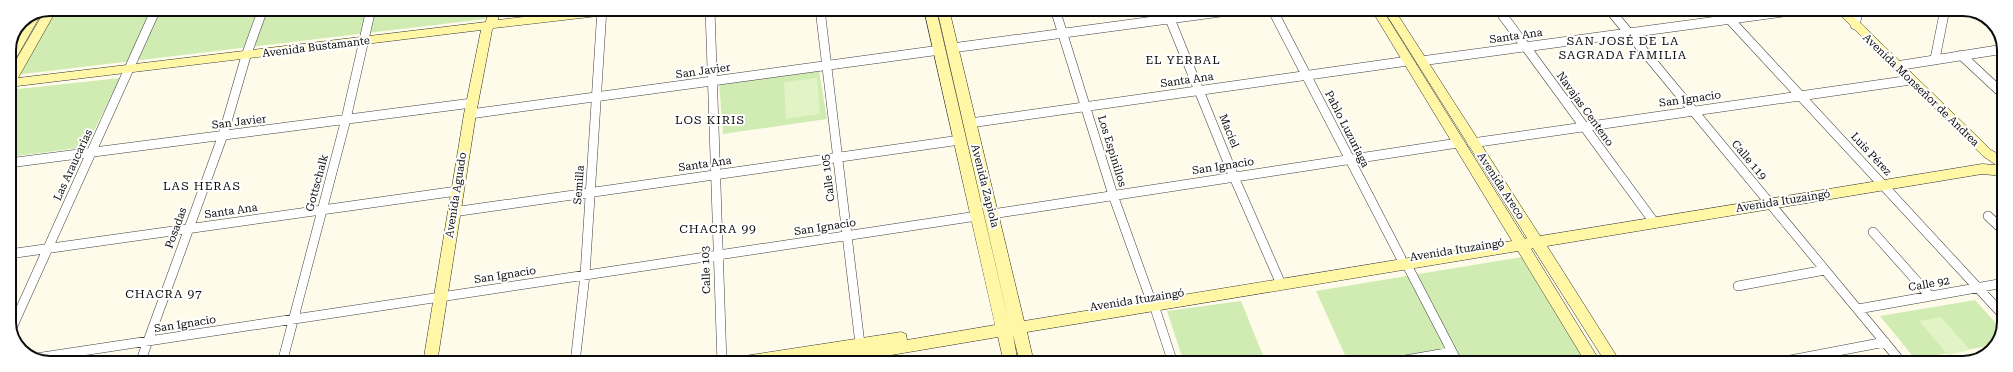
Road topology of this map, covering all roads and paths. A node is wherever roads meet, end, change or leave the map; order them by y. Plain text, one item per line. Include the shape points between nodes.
1 (47, 16) edge
2 (153, 16) edge
3 (260, 16) edge
4 (369, 16) edge
5 (488, 16) edge
6 (492, 16) edge
7 (562, 16) edge
8 (602, 16) edge
9 (710, 16) edge
10 (821, 16) edge
11 (933, 16) edge
12 (944, 16) edge
13 (1057, 16) edge
14 (1169, 16) edge
15 (1192, 16) edge
16 (1276, 16) edge
17 (1381, 16) edge
18 (1392, 16) edge
19 (1503, 16) edge
20 (1615, 16) edge
21 (1726, 16) edge
22 (1758, 16) edge
23 (1846, 16) edge
24 (1857, 16) edge
25 (1944, 16) edge
26 (1170, 19) junction
27 (1730, 20) junction
28 (30, 23) edge
29 (1855, 25) junction
30 (488, 27) junction
31 (1628, 32) junction
32 (1062, 34) junction
33 (363, 41) junction
34 (1525, 46) junction
35 (16, 47) edge
36 (946, 49) junction
37 (1997, 50) edge
38 (246, 56) junction
39 (1960, 56) junction
40 (1935, 60) junction
41 (1414, 61) junction
42 (826, 65) junction
43 (1896, 66) junction
44 (129, 69) junction
45 (16, 73) edge
46 (1306, 76) junction
47 (1911, 80) junction
48 (712, 81) junction
49 (16, 82) edge
50 (1997, 89) edge
51 (1200, 90) junction
52 (597, 96) junction
53 (1800, 96) junction
54 (1086, 106) junction
55 (471, 108) junction
56 (1693, 111) junction
57 (346, 119) junction
58 (970, 123) junction
59 (1584, 127) junction
60 (223, 135) junction
61 (960, 140) junction
62 (1458, 143) junction
63 (1472, 143) junction
64 (92, 152) junction
65 (837, 157) junction
66 (1349, 160) junction
67 (1986, 161) junction
68 (16, 162) edge
69 (1997, 167) edge
70 (715, 175) junction
71 (1234, 177) junction
72 (1883, 185) junction
73 (457, 191) junction
74 (590, 192) junction
75 (1113, 195) junction
76 (1770, 203) junction
77 (322, 210) junction
78 (453, 212) junction
79 (992, 214) junction
80 (977, 216) junction
81 (1988, 216) dead end
82 (1654, 222) junction
83 (1997, 224) edge
84 (189, 229) junction
85 (1873, 232) dead end
86 (847, 236) junction
87 (1537, 241) junction
88 (1520, 243) junction
89 (48, 249) junction
90 (16, 253) edge
91 (718, 255) junction
92 (1404, 261) junction
93 (1825, 270) junction
94 (585, 275) junction
95 (1280, 281) junction
96 (1997, 284) edge
97 (1738, 286) dead end
98 (1978, 288) junction
99 (1930, 296) junction
100 (441, 297) junction
101 (1152, 301) junction
102 (1997, 308) edge
103 (1858, 310) junction
104 (16, 319) edge
105 (293, 319) junction
106 (1018, 323) junction
107 (1003, 326) junction
108 (148, 341) junction
109 (1884, 342) junction
110 (1452, 352) junction
111 (862, 353) edge
112 (49, 356) edge
113 (143, 356) edge
114 (284, 356) edge
115 (431, 356) edge
116 (577, 356) edge
117 (722, 356) edge
118 (825, 356) edge
119 (845, 356) edge
120 (1009, 356) edge
121 (1025, 356) edge
122 (1171, 356) edge
123 (1429, 356) edge
124 (1454, 356) edge
125 (1590, 356) edge
126 (1610, 356) edge
127 (1819, 356) edge
128 (1896, 356) edge

1 - 45 main road
2 - 44 street, Las Araucarias
3 - 38 street, Posadas
4 - 33 street, Gottschalk
5 - 30 main road, Avenida Aguado
6 - 30 main road, Avenida Aguado
7 - 30 main road, Avenida Bustamante
8 - 52 street, Semilla
9 - 48 street, Calle 103
10 - 42 street, Calle 105
11 - 36 main road, Avenida Zapiola
12 - 36 main road, Avenida Zapiola
13 - 32 street, Los Espinillos
14 - 26 street, Maciel
15 - 26 street, San Javier
16 - 46 street, Pablo Luzuriaga
17 - 41 main road, Avenida Areco
18 - 41 main road, Avenida Areco
19 - 34 street, Navajas Centeno
20 - 31 street, Calle 119
21 - 27 street, Luis Pérez
22 - 27 street, Santa Ana
23 - 29 main road, Avenida Monseñor de Andrea
24 - 29 street
25 - 40 street
26 - 32 street, San Javier
26 - 51 street, Maciel
27 - 31 street, Santa Ana
27 - 53 street, Luis Pérez
28 - 35 main road
29 - 43 main road, Avenida Monseñor de Andrea
30 - 33 main road, Avenida Bustamante
30 - 55 main road, Avenida Aguado
31 - 34 street, Santa Ana
31 - 56 street, Calle 119
32 - 36 street, San Javier
32 - 54 street, Los Espinillos
33 - 38 main road, Avenida Bustamante
33 - 57 street, Gottschalk
34 - 41 street, Santa Ana
34 - 59 street, Navajas Centeno
36 - 42 street, San Javier
36 - 58 main road, Avenida Zapiola
36 - 61 main road, Avenida Zapiola
37 - 39 street
38 - 44 main road, Avenida Bustamante
38 - 60 street, Posadas
39 - 40 street
39 - 50 street
40 - 43 street
41 - 46 street, Santa Ana
41 - 62 main road, Avenida Areco
41 - 63 main road, Avenida Areco
42 - 48 street, San Javier
42 - 65 street, Calle 105
43 - 47 main road, Avenida Monseñor de Andrea
44 - 49 main road, Avenida Bustamante
44 - 64 street, Las Araucarias
46 - 51 street, Santa Ana
46 - 66 street, Pablo Luzuriaga
47 - 53 street, San Ignacio
47 - 67 main road, Avenida Monseñor de Andrea
48 - 52 street, San Javier
48 - 70 street, Calle 103
51 - 54 street, Santa Ana
51 - 71 street, Maciel
52 - 55 street, San Javier
52 - 74 street, Semilla
53 - 56 street, San Ignacio
53 - 72 street, Luis Pérez
54 - 58 street, Santa Ana
54 - 75 street, Los Espinillos
55 - 57 street, San Javier
55 - 73 main road, Avenida Aguado
56 - 59 street, San Ignacio
56 - 76 street, Calle 119
57 - 60 street, San Javier
57 - 77 street, Gottschalk
58 - 79 main road, Avenida Zapiola
59 - 63 street, San Ignacio
59 - 82 street, Navajas Centeno
60 - 64 street, San Javier
60 - 84 street, Posadas
61 - 65 street, Santa Ana
61 - 80 main road, Avenida Zapiola
62 - 66 street, San Ignacio
62 - 88 main road, Avenida Areco
63 - 87 main road, Avenida Areco
64 - 68 street, San Javier
64 - 89 street, Las Araucarias
65 - 70 street, Santa Ana
65 - 86 street, Calle 105
66 - 71 street, San Ignacio
66 - 92 street, Pablo Luzuriaga
67 - 69 main road, Avenida Ituzaingó
67 - 72 main road, Avenida Ituzaingó
70 - 74 street, Santa Ana
70 - 91 street, Calle 103
71 - 75 street, San Ignacio
71 - 95 street, Maciel
72 - 76 main road, Avenida Ituzaingó
72 - 98 street, Luis Pérez
73 - 77 street, Santa Ana
73 - 78 main road, Avenida Aguado
74 - 78 street, Santa Ana
74 - 94 street, Semilla
75 - 79 street, San Ignacio
75 - 101 street, Los Espinillos
76 - 82 main road, Avenida Ituzaingó
76 - 93 street, Calle 119
77 - 84 street, Santa Ana
77 - 105 street, Gottschalk
78 - 100 main road, Avenida Aguado
79 - 106 main road, Avenida Zapiola
80 - 86 street, San Ignacio
80 - 107 main road, Avenida Zapiola
81 - 83 street
82 - 87 main road, Avenida Ituzaingó
84 - 89 street, Santa Ana
84 - 108 street, Posadas
85 - 99 street
86 - 91 street, San Ignacio
86 - 111 street, Calle 105
87 - 88 main road, Avenida Ituzaingó
87 - 126 main road, Avenida Areco
88 - 92 main road, Avenida Ituzaingó
88 - 125 main road, Avenida Areco
89 - 90 street, Santa Ana
89 - 104 street, Las Araucarias
91 - 94 street, San Ignacio
91 - 117 street, Calle 103
92 - 95 main road, Avenida Ituzaingó
92 - 110 street, Pablo Luzuriaga
93 - 97 street
93 - 103 street, Calle 119
94 - 100 street, San Ignacio
94 - 116 street, Semilla
95 - 101 main road, Avenida Ituzaingó
96 - 98 street, Calle 92
98 - 99 street, Calle 92
98 - 102 street, Luis Pérez
99 - 103 street, Calle 92
100 - 105 street, San Ignacio
100 - 115 main road, Avenida Aguado
101 - 106 main road, Avenida Ituzaingó
101 - 122 street, Los Espinillos
103 - 109 street, Calle 119
105 - 108 street, San Ignacio
105 - 114 street, Gottschalk
106 - 107 main road, Avenida Ituzaingó
106 - 121 main road, Avenida Zapiola
107 - 111 main road, Avenida Ituzaingó
107 - 120 main road, Avenida Zapiola
108 - 112 street, San Ignacio
108 - 113 street, Posadas
109 - 127 street
109 - 128 street, Calle 119
110 - 123 street
110 - 124 street, Pablo Luzuriaga
111 - 118 main road, Avenida Ituzaingó
111 - 119 main road, Avenida Ituzaingó

